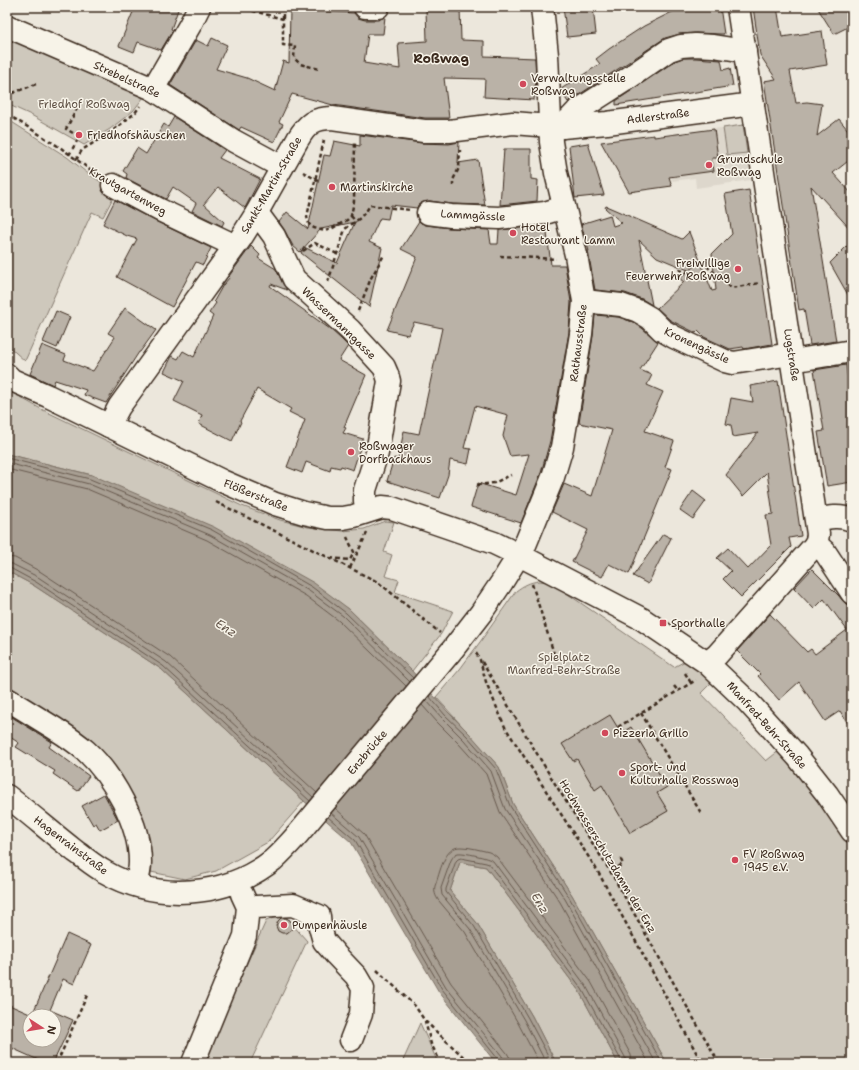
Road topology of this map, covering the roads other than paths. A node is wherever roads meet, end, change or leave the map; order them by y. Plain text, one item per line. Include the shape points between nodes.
1 (199, 7) edge
2 (365, 7) edge
3 (378, 7) edge
4 (542, 7) edge
5 (738, 7) edge
6 (7, 26) edge
7 (745, 51) junction
8 (148, 95) junction
9 (753, 104) junction
10 (556, 127) junction
11 (282, 167) junction
12 (113, 185) road end
13 (564, 207) junction
14 (428, 213) road end
15 (256, 214) junction
16 (234, 247) junction
17 (584, 302) junction
18 (852, 351) edge
19 (792, 357) junction
20 (7, 374) edge
21 (109, 426) junction
22 (369, 519) junction
23 (817, 520) junction
24 (852, 520) edge
25 (816, 544) junction
26 (520, 555) junction
27 (852, 593) edge
28 (451, 637) joint
29 (704, 670) junction
30 (7, 699) edge
31 (7, 796) edge
32 (852, 831) edge
33 (237, 880) junction
34 (136, 886) junction
35 (248, 907) junction
36 (351, 1040) dead end
37 (193, 1063) edge

1 - 8 street
2 - 3 street
4 - 10 street, Rathausstraße via 550,93
5 - 7 street, Lugstraße
6 - 8 street, Strebelstraße
7 - 9 street, Lugstraße
7 - 10 street via 695,45 669,50
8 - 11 street, Strebelstraße
9 - 10 street, Adlerstraße
9 - 19 street, Lugstraße
10 - 11 street, Sankt-Martin-Straße via 513,123 449,131 424,131 332,118 319,119 304,129
10 - 13 street, Rathausstraße via 551,142
11 - 15 street, Sankt-Martin-Straße
12 - 16 street, Krautgartenweg
13 - 14 street, Lammgässle via 546,213 499,218
13 - 17 street, Rathausstraße
15 - 16 street, Sankt-Martin-Straße
15 - 22 street, Wassermanngasse via 274,236 294,280 350,330 384,367 387,374 389,382 377,453 365,490
16 - 21 street, Sankt-Martin-Straße via 119,407
17 - 19 street, Kronengässle via 621,305 638,311 674,337 725,361 733,363
17 - 26 street, Rathausstraße via 562,447 553,477
18 - 19 street, Kronengässle
19 - 23 street, Lugstraße
20 - 21 street, Flößerstraße via 12,380
21 - 22 street, Flößerstraße via 261,498 319,517 359,515
22 - 26 street, Flößerstraße via 382,507 392,508 494,543
23 - 24 street via 839,516
23 - 25 street, Lugstraße
25 - 27 street via 825,552
25 - 29 street
26 - 28 street, Rathausstraße via 486,606
26 - 29 street, Manfred-Behr-Straße via 642,619
28 - 33 street, Enzbrücke via 436,670 298,834 272,860
29 - 32 street, Manfred-Behr-Straße via 748,702 797,756
30 - 34 street via 71,739 98,763 109,778 119,793 138,843 140,861
31 - 34 street, Hagenrainstraße via 91,863
33 - 34 street, Hagenrainstraße via 210,889 186,892
33 - 35 street
35 - 36 street via 292,904 319,916 324,941 356,976 363,988 362,1014
35 - 37 street via 245,936

